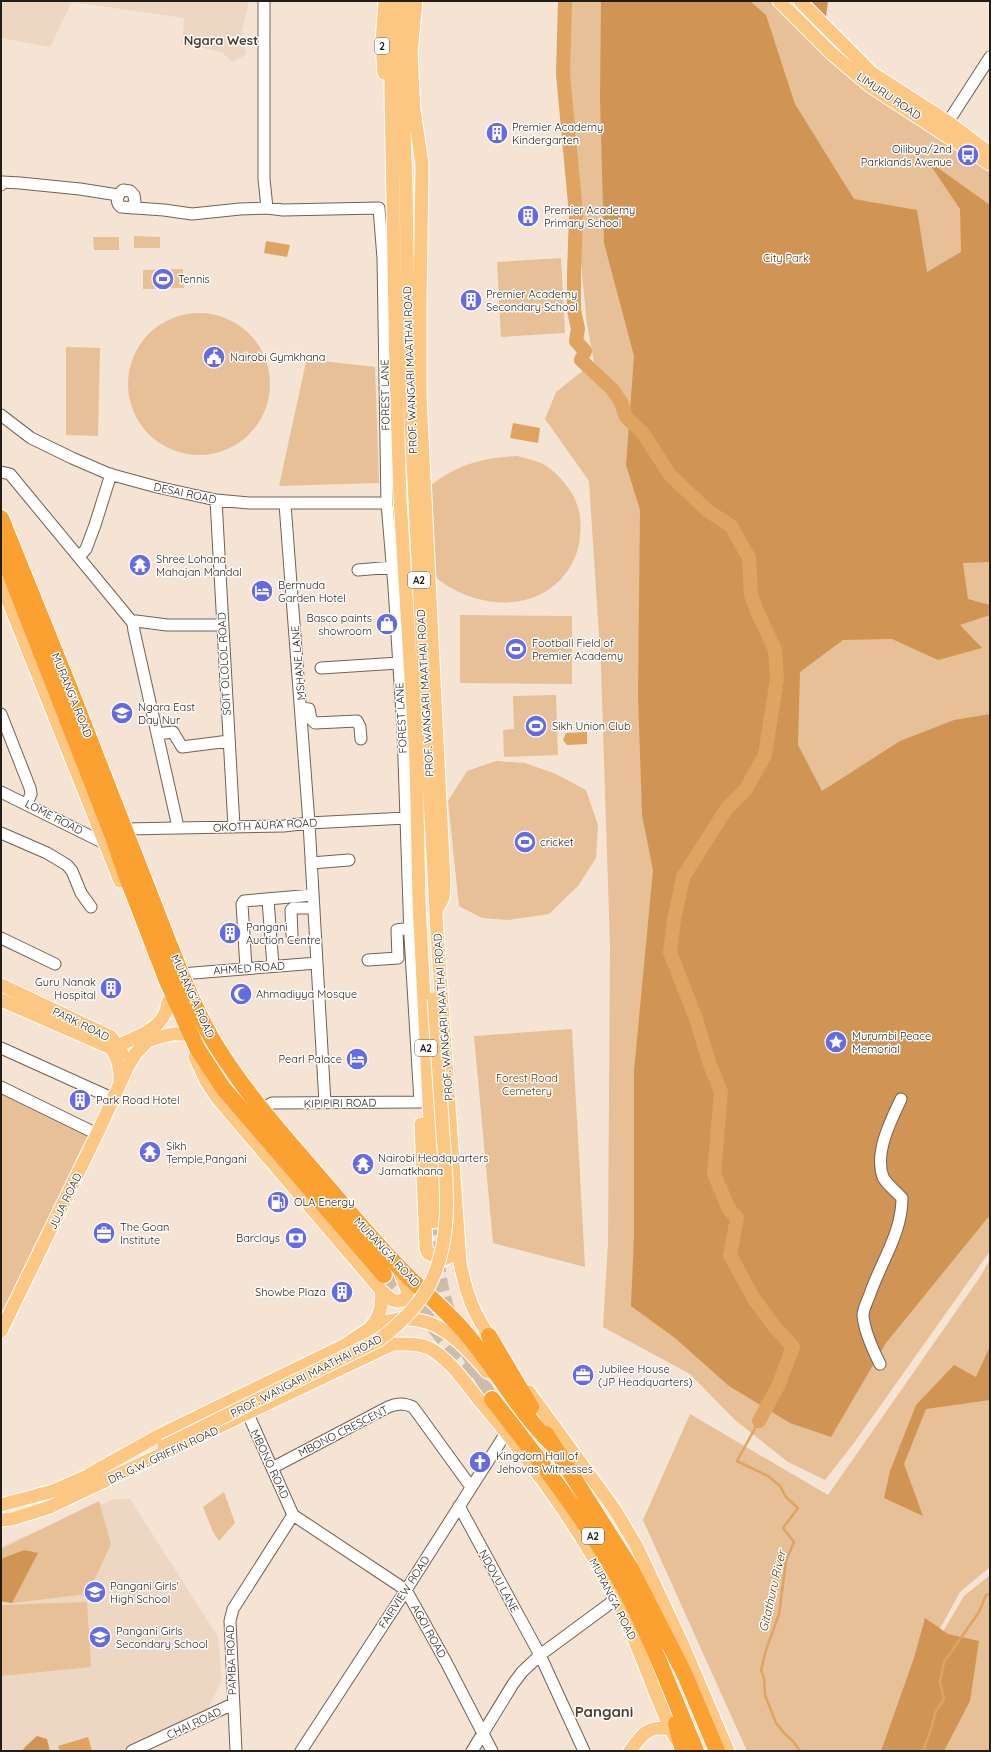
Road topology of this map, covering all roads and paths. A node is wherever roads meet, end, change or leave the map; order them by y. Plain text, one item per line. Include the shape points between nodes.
1 (264, 1) edge
2 (385, 1) edge
3 (396, 1) edge
4 (406, 1) edge
5 (416, 1) edge
6 (780, 1) edge
7 (800, 1) edge
8 (399, 23) junction
9 (989, 60) edge
10 (391, 89) junction
11 (408, 110) junction
12 (948, 122) junction
13 (990, 154) edge
14 (990, 164) edge
15 (1, 185) edge
16 (267, 208) junction
17 (1, 415) edge
18 (1, 472) edge
19 (111, 474) junction
20 (216, 500) junction
21 (387, 503) junction
22 (285, 504) junction
23 (1, 518) edge
24 (1, 550) edge
25 (79, 557) junction
26 (393, 566) junction
27 (358, 570) dead end
28 (1, 583) edge
29 (133, 623) junction
30 (222, 625) junction
31 (398, 663) junction
32 (321, 668) dead end
33 (301, 708) junction
34 (1, 714) edge
35 (157, 734) junction
36 (361, 739) dead end
37 (229, 741) junction
38 (1, 792) edge
39 (27, 804) junction
40 (406, 818) junction
41 (309, 823) junction
42 (178, 827) junction
43 (234, 827) junction
44 (125, 829) junction
45 (1, 833) edge
46 (106, 844) junction
47 (349, 860) dead end
48 (311, 863) junction
49 (418, 874) junction
50 (313, 895) junction
51 (268, 900) junction
52 (91, 907) dead end
53 (314, 908) junction
54 (410, 928) junction
55 (437, 934) junction
56 (292, 935) dead end
57 (1, 938) edge
58 (412, 957) junction
59 (398, 958) junction
60 (368, 960) dead end
61 (317, 963) junction
62 (55, 964) dead end
63 (273, 966) junction
64 (246, 968) junction
65 (182, 974) junction
66 (1, 986) edge
67 (434, 999) junction
68 (1, 1000) edge
69 (168, 1002) junction
70 (184, 1034) junction
71 (114, 1046) junction
72 (1, 1048) edge
73 (195, 1050) junction
74 (126, 1070) junction
75 (120, 1084) junction
76 (1, 1087) edge
77 (114, 1099) junction
78 (901, 1099) dead end
79 (420, 1102) junction
80 (325, 1103) junction
81 (261, 1109) junction
82 (98, 1134) junction
83 (435, 1222) tunnel mouth
84 (458, 1234) junction
85 (396, 1264) junction
86 (382, 1283) junction
87 (1, 1331) edge
88 (367, 1331) junction
89 (489, 1336) junction
90 (408, 1344) joint
91 (372, 1353) junction
92 (880, 1364) dead end
93 (511, 1373) joint
94 (512, 1396) junction
95 (492, 1399) dead end
96 (248, 1414) junction
97 (506, 1433) junction
98 (552, 1444) junction
99 (164, 1446) junction
100 (272, 1468) junction
101 (90, 1474) junction
102 (95, 1487) junction
103 (471, 1487) junction
104 (1, 1495) edge
105 (23, 1500) junction
106 (1, 1505) edge
107 (459, 1506) junction
108 (293, 1515) junction
109 (7, 1519) edge
110 (1, 1526) edge
111 (406, 1590) junction
112 (616, 1599) junction
113 (540, 1655) junction
114 (684, 1673) junction
115 (669, 1687) junction
116 (233, 1704) junction
117 (670, 1728) junction
118 (483, 1734) junction
119 (132, 1751) edge
120 (236, 1751) edge
121 (301, 1751) edge
122 (472, 1751) edge
123 (492, 1751) edge
124 (584, 1751) edge
125 (630, 1751) edge
126 (682, 1751) edge
127 (696, 1751) edge
128 (717, 1751) edge
129 (727, 1751) edge

1 - 16 street via 264,179
2 - 10 main road, 2 via 382,20 383,65
3 - 8 main road, PROF. WANGARI MAATHAI ROAD / A2
4 - 8 main road, PROF. WANGARI MAATHAI ROAD / A2
5 - 11 main road
6 - 14 main road, LIMURU ROAD via 870,86
7 - 12 main road, LIMURU ROAD via 872,73
8 - 10 main road, PROF. WANGARI MAATHAI ROAD / A2
8 - 11 main road, PROF. WANGARI MAATHAI ROAD / A2 via 402,78
9 - 12 street
10 - 49 main road, PROF. WANGARI MAATHAI ROAD / A2 via 396,384 400,499 416,759
11 - 55 main road, PROF. WANGARI MAATHAI ROAD / A2 via 406,187 409,383
12 - 13 main road, LIMURU ROAD
15 - 16 street via 2,182 80,189 118,196 119,206 124,208 192,214
16 - 21 street, FOREST LANE via 379,208 383,258
17 - 19 street, DESAI ROAD via 31,438
18 - 25 street via 10,474
19 - 20 street, DESAI ROAD
19 - 25 street via 86,549
20 - 22 street, DESAI ROAD
20 - 30 street, SOIT OLOLOL ROAD
21 - 22 street, DESAI ROAD
21 - 26 street, FOREST LANE
22 - 33 street, MSHANE LANE
23 - 44 highway, MURANG'A ROAD
24 - 73 highway, MURANG'A ROAD
25 - 29 street
26 - 27 street
26 - 31 street, FOREST LANE
28 - 46 main road, MURANG'A ROAD
29 - 30 street via 136,621 167,625
29 - 35 street
30 - 37 street, SOIT OLOLOL ROAD
31 - 32 street
31 - 40 street, FOREST LANE
33 - 36 street via 309,709 311,720 315,723 357,721
33 - 41 street, MSHANE LANE
34 - 39 street via 30,788 31,794
35 - 37 street via 173,732 182,747
35 - 42 street
37 - 43 street, SOIT OLOLOL ROAD
38 - 39 street, LOME ROAD
39 - 46 street, LOME ROAD
40 - 41 street, OKOTH AURA ROAD
40 - 54 street, FOREST LANE
41 - 43 street, OKOTH AURA ROAD
41 - 48 street, MSHANE LANE
42 - 43 street, OKOTH AURA ROAD
42 - 44 street, OKOTH AURA ROAD
44 - 65 highway, MURANG'A ROAD
45 - 52 street via 47,853 67,865
46 - 69 main road, MURANG'A ROAD
47 - 48 street
48 - 50 street, MSHANE LANE
49 - 67 main road
49 - 83 main road, PROF. WANGARI MAATHAI ROAD / A2
50 - 51 street
50 - 53 street, MSHANE LANE
51 - 63 street
51 - 64 street via 244,901 242,904
53 - 56 street via 291,910
53 - 61 street, MSHANE LANE
54 - 58 street
54 - 59 street via 397,930
55 - 67 main road
55 - 84 main road, PROF. WANGARI MAATHAI ROAD / A2
57 - 62 street
58 - 59 street
58 - 79 street
59 - 60 street
61 - 63 street, AHMED ROAD
61 - 80 street, MSHANE LANE
63 - 64 street, AHMED ROAD
64 - 65 street, AHMED ROAD
65 - 81 highway, MURANG'A ROAD via 217,1047
66 - 71 main road, PARK ROAD via 112,1037
67 - 99 main road, PROF. WANGARI MAATHAI ROAD, bridge via 446,1218 442,1249 431,1281 422,1297 400,1324 379,1340
68 - 71 main road, PARK ROAD
69 - 70 main road, MURANG'A ROAD
69 - 71 main road, PARK ROAD via 166,1014 154,1027 138,1037
70 - 73 main road, MURANG'A ROAD
70 - 74 main road, JUJA ROAD via 173,1034 148,1041 140,1047
71 - 74 main road via 124,1057
71 - 75 main road via 119,1063
72 - 77 street
73 - 86 highway, MURANG'A ROAD
74 - 75 main road, JUJA ROAD
75 - 77 main road, JUJA ROAD
76 - 82 street
77 - 82 main road, JUJA ROAD
78 - 92 street via 887,1128 880,1158 883,1178 902,1198 902,1212 890,1249 863,1314 870,1345
79 - 80 street, KIPIPIRI ROAD
79 - 84 main road via 425,1240 428,1253 443,1260 449,1257 453,1254
80 - 81 street, KIPIPIRI ROAD via 272,1103
81 - 85 highway, MURANG'A ROAD
82 - 87 main road, JUJA ROAD
84 - 89 main road, PROF. WANGARI MAATHAI ROAD / A2 via 460,1263 470,1303
85 - 86 main road via 408,1287 407,1296 402,1302 393,1301
85 - 94 highway, MURANG'A ROAD via 463,1329
86 - 88 main road via 381,1310 374,1325
88 - 91 main road via 377,1342
88 - 94 main road, MURANG'A ROAD via 389,1320 423,1321 439,1326 455,1337 493,1380
88 - 101 main road, DR. G.W. GRIFFIN ROAD via 345,1345 160,1435
89 - 93 highway, PROF. WANGARI MAATHAI ROAD / A2
89 - 129 main road via 613,1507 636,1545 682,1643
90 - 91 main road, DR. G.W. GRIFFIN ROAD via 393,1344
90 - 97 main road, MURANG'A ROAD via 420,1345 441,1356
91 - 96 main road, DR. G.W. GRIFFIN ROAD
93 - 98 highway, MURANG'A ROAD / A2
94 - 98 highway, MURANG'A ROAD via 534,1426
95 - 115 highway, MURANG'A ROAD / A2 via 587,1526 641,1621
96 - 100 street, MBONO ROAD
96 - 102 main road, DR. G.W. GRIFFIN ROAD
97 - 103 street, FAIRVIEW ROAD
97 - 112 main road, MURANG'A ROAD via 534,1467 570,1520
98 - 114 highway, MURANG'A ROAD / A2 via 630,1567
99 - 101 main road, DR. G.W. GRIFFIN ROAD
99 - 102 main road
100 - 103 street, MBONO CRESCENT via 388,1407 406,1404 413,1407
100 - 108 street, MBONO ROAD
101 - 105 main road, DR. G.W. GRIFFIN ROAD
102 - 109 main road, DR. G.W. GRIFFIN ROAD via 50,1507
103 - 107 street, FAIRVIEW ROAD
104 - 105 main road
105 - 106 main road, DR. G.W. GRIFFIN ROAD
107 - 111 street, FAIRVIEW ROAD
107 - 113 street, NDOVU LANE
108 - 111 street, AGOI ROAD
108 - 116 street, PAMBA ROAD via 233,1609 229,1634
109 - 110 main road, DR. G.W. GRIFFIN ROAD
111 - 118 street, AGOI ROAD
111 - 121 street, FAIRVIEW ROAD
112 - 113 street
112 - 117 main road, MURANG'A ROAD
113 - 118 street via 513,1684
113 - 124 street, NDOVU LANE
114 - 128 highway, MURANG'A ROAD / A2
114 - 129 highway
115 - 126 highway
115 - 127 highway, MURANG'A ROAD / A2
116 - 119 street, CHAI ROAD
116 - 120 street, PAMBA ROAD
117 - 125 main road via 648,1730
117 - 126 main road, MURANG'A ROAD
118 - 122 street
118 - 123 street, AGOI ROAD

